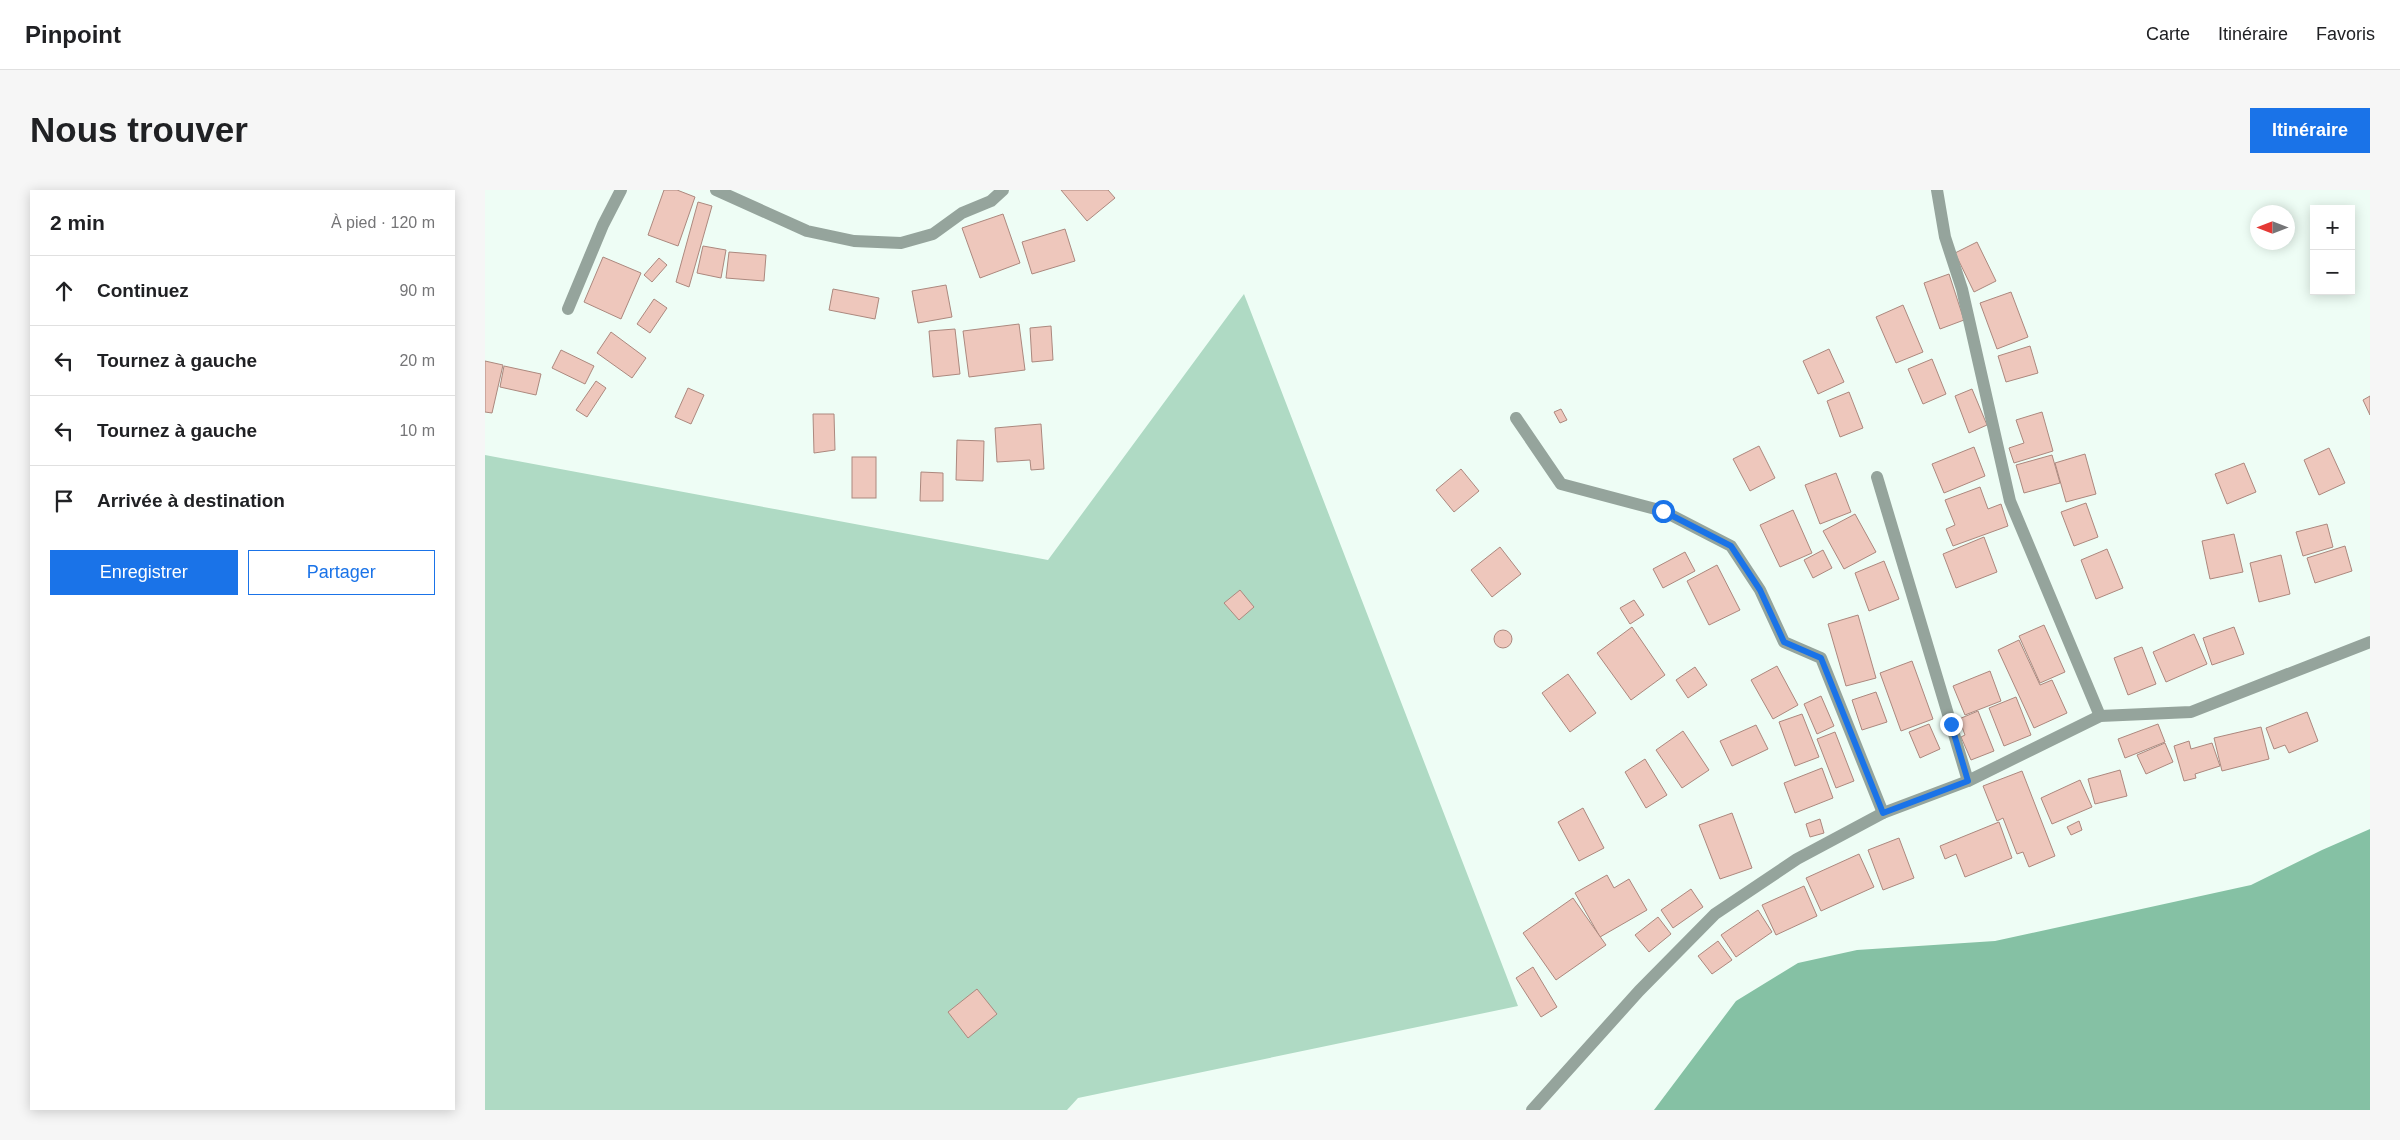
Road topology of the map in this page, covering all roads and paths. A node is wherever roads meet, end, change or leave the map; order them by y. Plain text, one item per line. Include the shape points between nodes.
1 (621, 190) edge
2 (716, 190) edge
3 (1003, 190) edge
4 (1937, 190) edge
5 (568, 309) dead end
6 (1516, 418) dead end
7 (1877, 477) dead end
8 (2370, 642) edge
9 (2100, 716) junction
10 (1968, 781) junction
11 (1883, 813) junction
12 (1532, 1110) edge

1 - 5 street
2 - 3 street via 807,231 853,241 901,243 933,234 962,213 991,201
4 - 9 street via 1945,237 1962,289 2010,501
6 - 11 street via 1561,484 1663,511 1731,546 1760,590 1784,642 1821,658
7 - 10 street
8 - 9 street via 2191,712
9 - 10 street
10 - 11 street
11 - 12 street via 1797,859 1715,914

